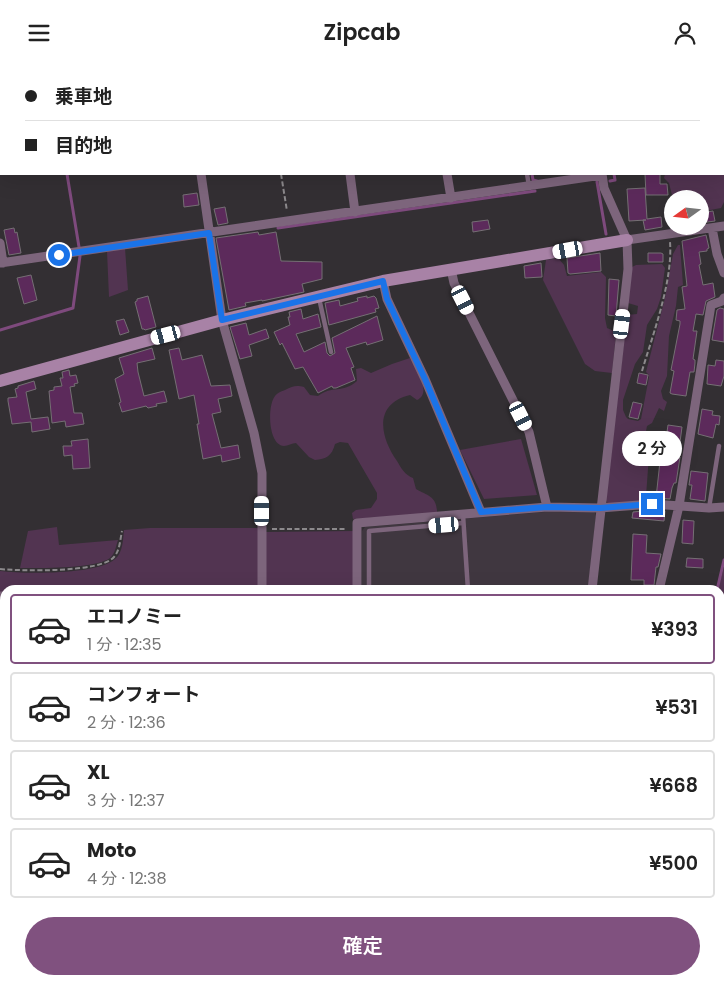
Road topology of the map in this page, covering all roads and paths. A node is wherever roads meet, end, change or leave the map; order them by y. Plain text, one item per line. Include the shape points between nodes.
1 (201, 175) edge
2 (281, 175) edge
3 (350, 175) edge
4 (447, 175) edge
5 (527, 175) edge
6 (602, 175) edge
7 (529, 186) junction
8 (451, 198) junction
9 (355, 212) junction
10 (289, 221) junction
11 (724, 226) edge
12 (709, 228) edge
13 (712, 228) junction
14 (209, 233) junction
15 (664, 235) edge
16 (669, 235) edge
17 (627, 240) junction
18 (0, 243) edge
19 (1, 263) edge
20 (451, 269) junction
21 (724, 273) edge
22 (383, 281) junction
23 (318, 297) junction
24 (724, 298) edge
25 (222, 320) junction
26 (331, 352) dead end
27 (642, 371) dead end
28 (0, 381) edge
29 (718, 447) dead end
30 (679, 506) junction
31 (547, 507) junction
32 (724, 507) edge
33 (600, 508) junction
34 (708, 508) junction
35 (481, 512) junction
36 (463, 519) junction
37 (262, 529) junction
38 (357, 529) junction
39 (122, 531) dead end
40 (0, 569) edge
41 (262, 585) edge
42 (357, 585) edge
43 (369, 585) edge
44 (468, 585) edge
45 (592, 585) edge
46 (660, 585) edge

1 - 14 street
2 - 10 path
3 - 9 street
4 - 8 street
5 - 7 lane
6 - 7 street
6 - 17 street via 604,188
7 - 8 street
8 - 9 street
9 - 10 street
10 - 14 street
11 - 13 street
12 - 13 street
13 - 21 street
14 - 19 street
14 - 25 street
15 - 17 street
16 - 27 path via 671,253 663,297
17 - 20 street
17 - 33 street via 628,269
18 - 19 street
20 - 22 street
20 - 31 street via 454,283 529,432
22 - 23 street
22 - 35 street via 387,299
23 - 25 street
23 - 26 lane
24 - 30 street via 711,305
25 - 28 street
25 - 37 street via 262,473
29 - 34 lane
30 - 33 street via 652,504
30 - 34 street
30 - 46 street
31 - 33 street
31 - 35 street
32 - 34 street
33 - 45 street
35 - 36 street
36 - 38 street via 357,523
36 - 43 lane via 369,531
36 - 44 lane
37 - 38 path
37 - 41 street
38 - 42 street
39 - 40 path via 116,556 109,562 55,569

